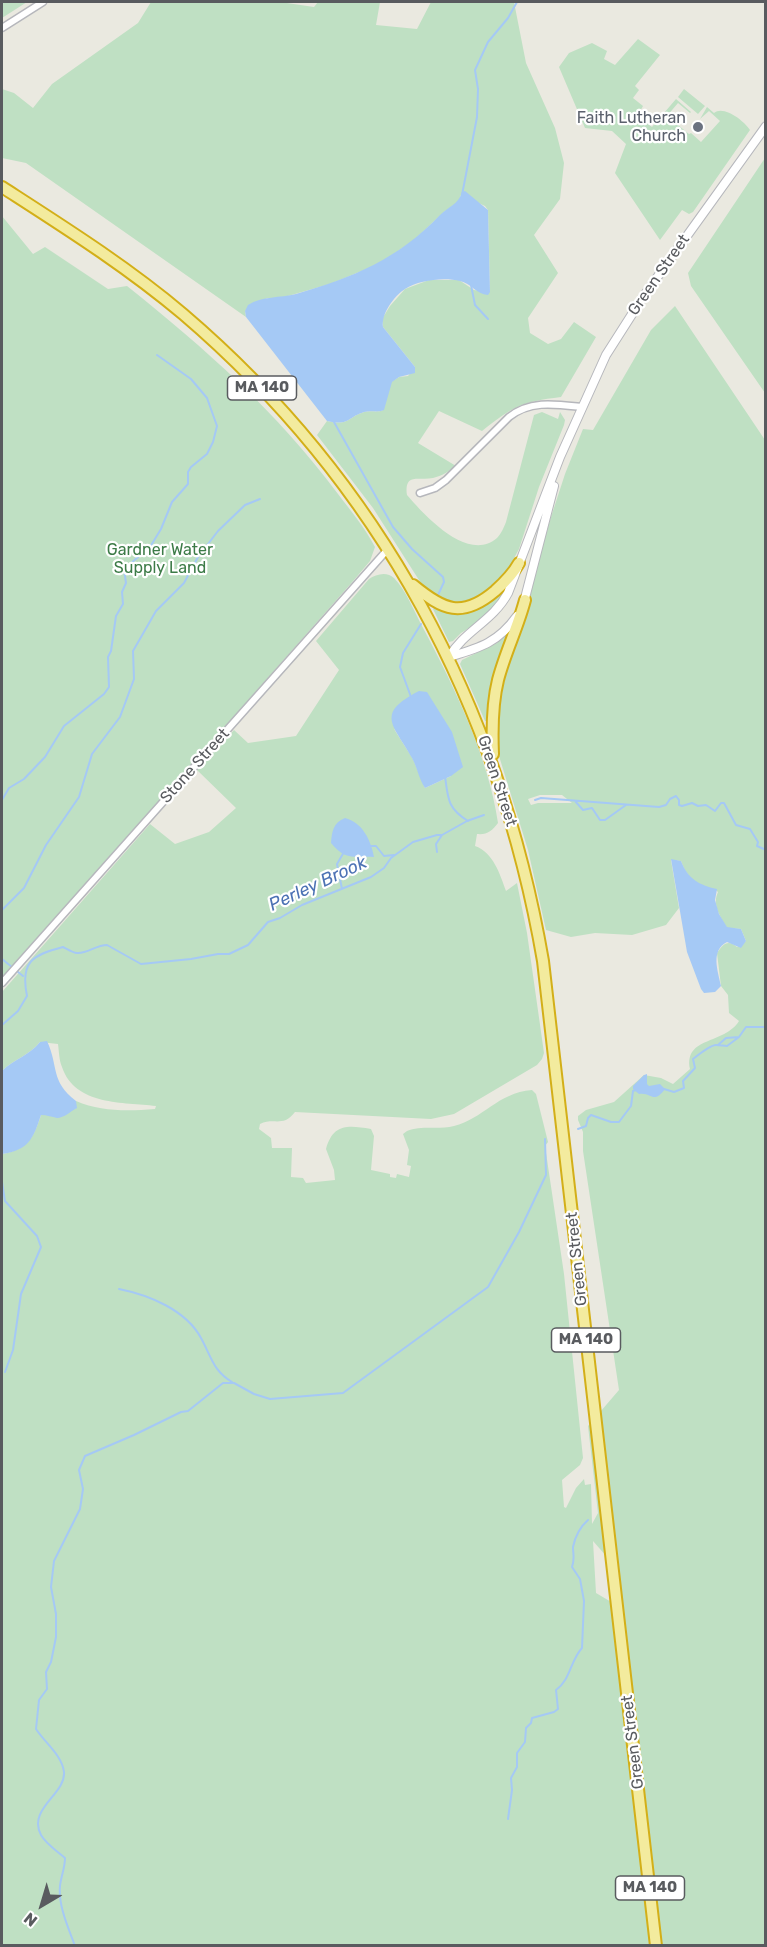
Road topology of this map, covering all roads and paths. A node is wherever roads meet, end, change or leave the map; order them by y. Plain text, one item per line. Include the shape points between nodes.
1 (43, 2) edge
2 (2, 28) edge
3 (765, 126) edge
4 (2, 187) edge
5 (581, 407) junction
6 (570, 434) junction
7 (420, 493) dead end
8 (388, 549) junction
9 (519, 563) junction
10 (407, 580) junction
11 (525, 600) junction
12 (449, 657) junction
13 (494, 766) junction
14 (2, 983) edge
15 (656, 1946) edge

1 - 2 street
3 - 5 street, Green Street via 624,326
4 - 8 highway, MA 140 via 127,270 216,344 302,432
5 - 6 street, Green Street
5 - 7 street via 544,404 519,411 446,480
6 - 9 street, Green Street
6 - 11 street, Green Street
8 - 10 highway, MA 140
8 - 14 street, Stone Street
9 - 10 highway via 491,594 461,609 440,604
9 - 12 street, Green Street via 502,604 460,640
10 - 12 highway, MA 140
11 - 12 street, Green Street via 516,618 498,637 482,647
11 - 13 highway via 496,689
12 - 13 highway, Green Street / MA 140
13 - 15 highway, Green Street / MA 140 via 522,859 543,961

